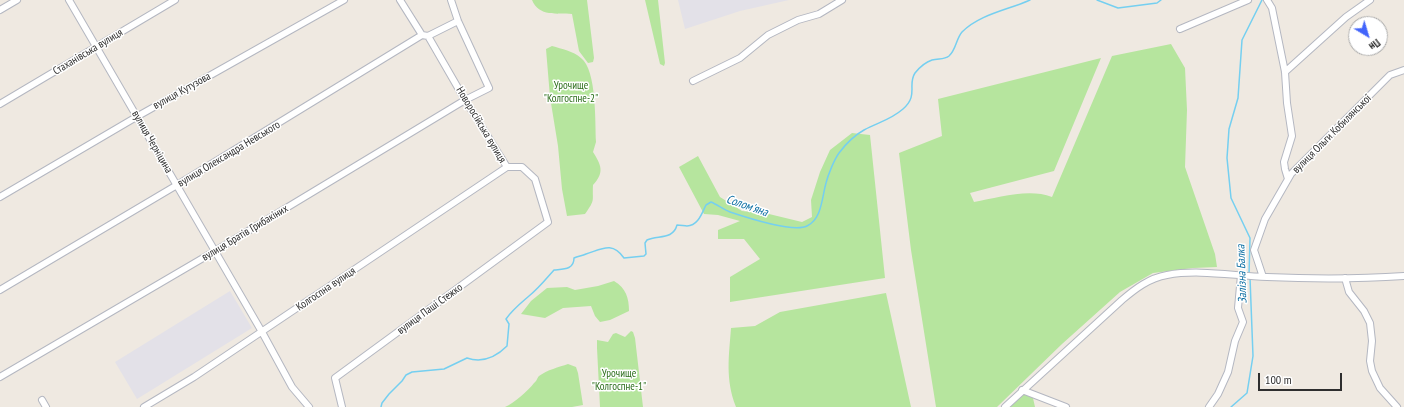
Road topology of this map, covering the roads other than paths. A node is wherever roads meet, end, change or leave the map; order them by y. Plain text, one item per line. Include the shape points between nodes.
1 (17, 0) edge
2 (69, 0) edge
3 (175, 0) edge
4 (344, 0) edge
5 (400, 0) edge
6 (451, 0) edge
7 (842, 0) edge
8 (1248, 0) edge
9 (1267, 0) edge
10 (1370, 0) edge
11 (0, 10) edge
12 (458, 21) junction
13 (1180, 29) dead end
14 (425, 36) junction
15 (96, 46) junction
16 (1404, 70) edge
17 (1284, 72) junction
18 (693, 81) dead end
19 (465, 100) junction
20 (0, 104) edge
21 (138, 116) junction
22 (507, 168) junction
23 (1288, 179) junction
24 (177, 185) junction
25 (0, 197) edge
26 (548, 222) joint
27 (215, 251) junction
28 (1243, 275) junction
29 (1404, 276) edge
30 (1262, 277) junction
31 (1346, 278) junction
32 (0, 290) edge
33 (262, 332) junction
34 (0, 378) edge
35 (1022, 390) junction
36 (42, 400) dead end
37 (46, 407) edge
38 (144, 407) edge
39 (309, 407) edge
40 (342, 407) edge
41 (1004, 407) edge
42 (1066, 407) edge
43 (1208, 407) edge
44 (1397, 407) edge

1 - 11 street
2 - 15 street, вулиця Черніцина
3 - 15 street, Стаханівська вулиця
4 - 21 street, вулиця Кутузова
5 - 14 street, Новоросійська вулиця
6 - 12 street
7 - 18 street via 818,14 798,20 768,35 740,58
8 - 13 street
9 - 17 street via 1272,8
10 - 17 street via 1346,17
12 - 14 street, вулиця Олександра Невського
12 - 19 street, вулиця Братів Грибакіних via 490,88
14 - 19 street, Новоросійська вулиця
14 - 24 street, вулиця Олександра Невського
15 - 20 street, Стаханівська вулиця
15 - 21 street, вулиця Черніцина
16 - 23 street, вулиця Ольги Кобилянської via 1390,75
17 - 23 street via 1292,136 1284,162
19 - 22 street, Новоросійська вулиця
19 - 27 street, вулиця Братів Грибакіних
21 - 24 street, вулиця Черніцина
21 - 25 street, вулиця Кутузова
22 - 26 street, Новоросійська вулиця via 522,167 535,179
22 - 33 street, Колгоспна вулиця
23 - 30 street, вулиця Ольги Кобилянської via 1265,220 1254,250
24 - 27 street, вулиця Черніцина
24 - 32 street, вулиця Олександра Невського
26 - 40 street, вулиця Паші Стежко via 335,378
27 - 33 street, вулиця Черніцина
27 - 34 street, вулиця Братів Грибакіних
28 - 30 street
28 - 35 street via 1179,273 1155,278 1122,300
28 - 43 street via 1238,308 1243,322 1235,341 1228,372 1218,394
29 - 31 street
30 - 31 street
31 - 44 street via 1349,292 1364,311 1370,324 1372,371 1380,388
33 - 38 street, Колгоспна вулиця
33 - 39 street, вулиця Черніцина via 292,388
35 - 41 street
35 - 42 street
36 - 37 street

